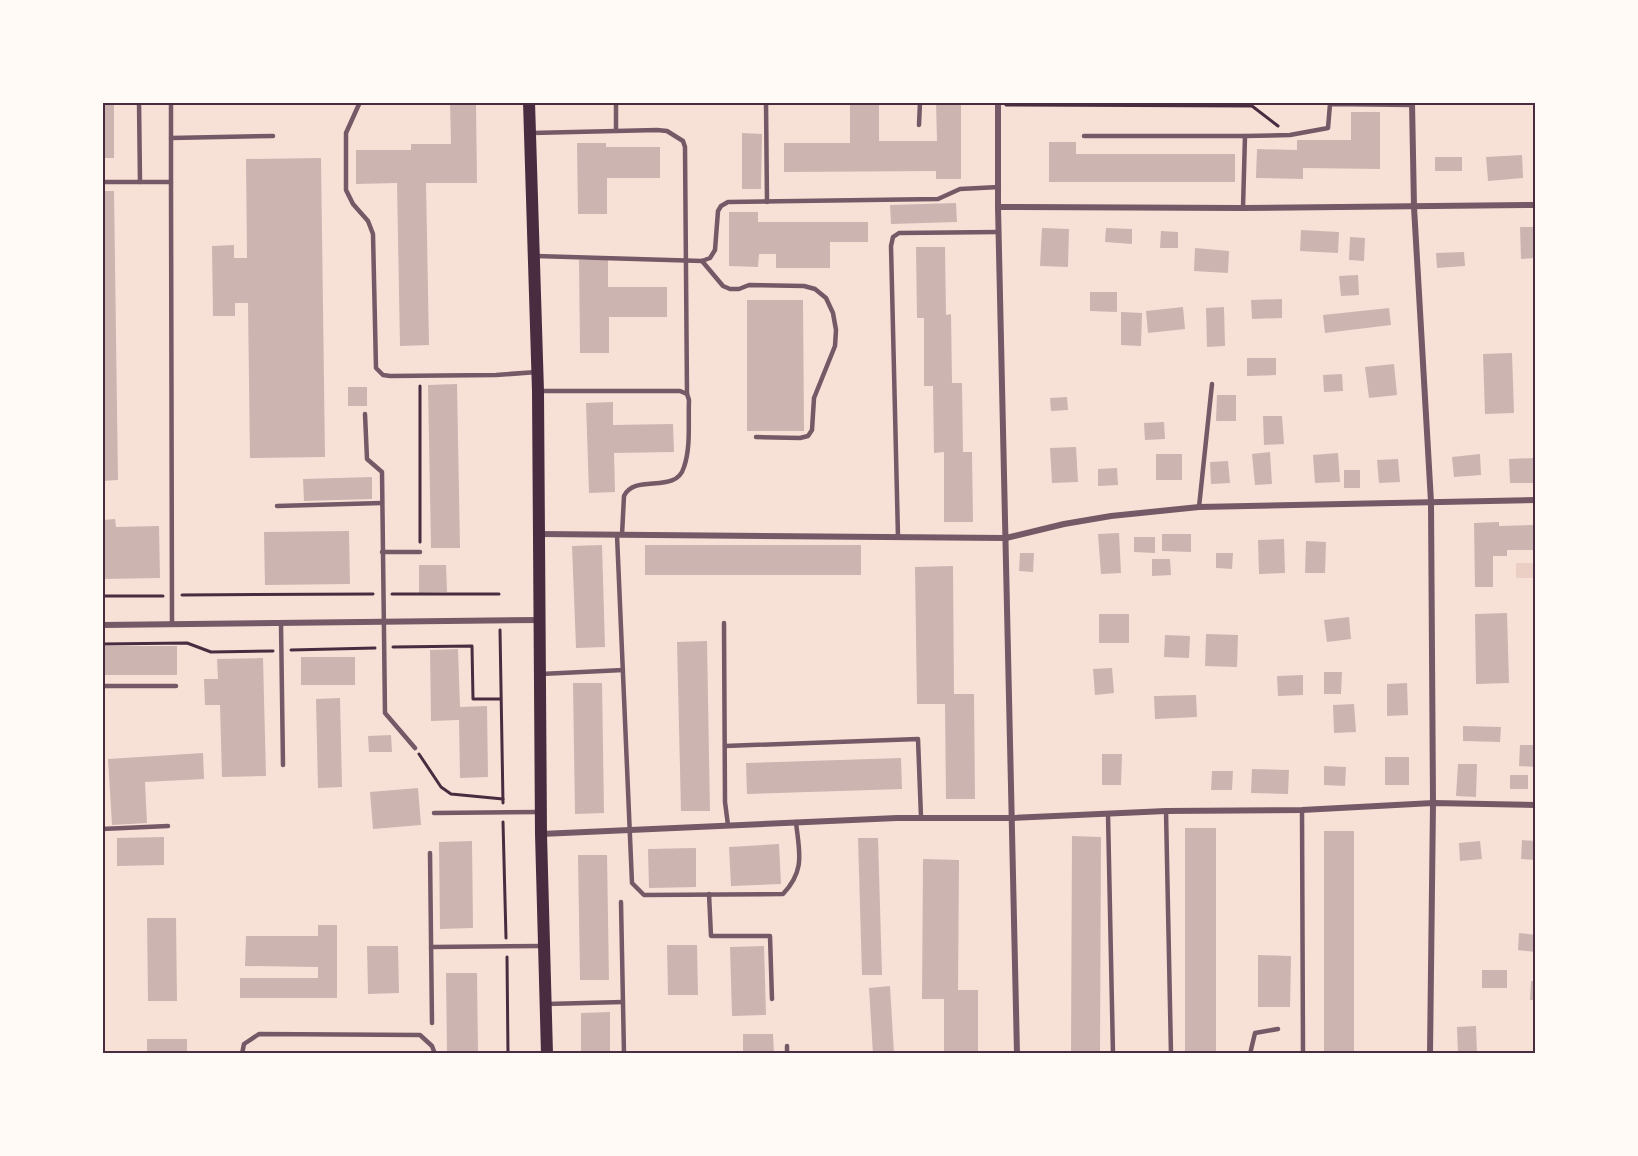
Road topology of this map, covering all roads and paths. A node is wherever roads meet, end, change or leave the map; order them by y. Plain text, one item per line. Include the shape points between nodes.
1 (139, 102) edge
2 (171, 102) edge
3 (360, 102) edge
4 (529, 102) edge
5 (616, 102) edge
6 (766, 102) edge
7 (920, 102) edge
8 (1330, 103) edge
9 (998, 104) edge
10 (1412, 104) edge
11 (919, 125) dead end
12 (616, 131) junction
13 (530, 133) junction
14 (1290, 135) junction
15 (273, 136) dead end
16 (1084, 136) dead end
17 (1245, 136) junction
18 (171, 138) junction
19 (102, 182) edge
20 (140, 182) junction
21 (171, 182) junction
22 (999, 187) junction
23 (767, 202) junction
24 (1536, 205) edge
25 (998, 207) junction
26 (1414, 207) junction
27 (1243, 208) junction
28 (999, 232) junction
29 (534, 256) junction
30 (686, 261) junction
31 (702, 261) junction
32 (537, 372) junction
33 (420, 375) junction
34 (1212, 384) dead end
35 (538, 391) junction
36 (687, 394) junction
37 (365, 414) dead end
38 (756, 437) dead end
39 (1536, 501) edge
40 (1431, 502) junction
41 (382, 503) junction
42 (277, 506) dead end
43 (1199, 507) junction
44 (539, 534) junction
45 (619, 535) junction
46 (898, 537) junction
47 (1006, 538) junction
48 (382, 552) junction
49 (420, 552) joint
50 (383, 594) junction
51 (500, 594) dead end
52 (102, 596) edge
53 (171, 596) junction
54 (541, 620) junction
55 (383, 623) junction
56 (724, 623) dead end
57 (172, 624) junction
58 (281, 624) junction
59 (102, 625) edge
60 (500, 629) dead end
61 (102, 644) edge
62 (383, 648) junction
63 (282, 651) junction
64 (623, 670) junction
65 (541, 674) junction
66 (102, 686) edge
67 (176, 686) dead end
68 (500, 699) junction
69 (725, 746) junction
70 (415, 748) joint
71 (283, 765) dead end
72 (503, 799) junction
73 (1433, 803) junction
74 (1536, 805) edge
75 (1302, 810) junction
76 (1166, 811) junction
77 (503, 812) junction
78 (541, 812) junction
79 (434, 813) dead end
80 (1108, 814) junction
81 (921, 817) junction
82 (1012, 818) junction
83 (796, 822) junction
84 (728, 825) junction
85 (168, 826) dead end
86 (102, 829) edge
87 (629, 830) junction
88 (541, 834) junction
89 (430, 853) dead end
90 (709, 894) junction
91 (621, 902) dead end
92 (507, 946) junction
93 (544, 946) junction
94 (431, 947) junction
95 (772, 999) dead end
96 (623, 1002) junction
97 (546, 1004) junction
98 (432, 1023) dead end
99 (1278, 1029) dead end
100 (787, 1046) dead end
101 (242, 1054) edge
102 (435, 1054) edge
103 (508, 1054) edge
104 (547, 1054) edge
105 (624, 1054) edge
106 (787, 1054) edge
107 (1017, 1054) edge
108 (1113, 1054) edge
109 (1171, 1054) edge
110 (1250, 1054) edge
111 (1303, 1054) edge
112 (1430, 1054) edge

1 - 20 lane
2 - 18 lane
3 - 33 lane via 346,133 346,190 368,220 373,234 376,368 383,375
4 - 13 main road
5 - 12 lane
6 - 23 lane
7 - 11 lane
8 - 10 lane
8 - 14 lane via 1328,128
9 - 14 path via 1252,106
9 - 22 street
10 - 26 street
12 - 13 lane
12 - 30 lane via 667,131 683,141
13 - 29 main road
14 - 17 lane
15 - 18 lane
16 - 17 lane
17 - 27 lane
18 - 21 lane
19 - 20 lane
20 - 21 lane
21 - 53 lane
22 - 23 lane via 960,189 938,199
22 - 25 street
23 - 31 lane via 728,202 722,206 718,211 715,250
24 - 26 street
25 - 27 street
25 - 28 street
26 - 27 street
26 - 40 street
28 - 46 lane via 899,233 893,237
28 - 47 street
29 - 30 lane
29 - 32 main road
30 - 31 lane
30 - 36 lane
31 - 38 lane via 730,289 749,285 804,286 826,298 833,313 835,346 814,398 812,430 800,438
32 - 33 lane
32 - 35 main road
33 - 49 path
34 - 43 lane
35 - 36 lane
35 - 44 main road
36 - 45 lane via 684,469 668,482 635,486 626,492
37 - 41 lane via 368,459 382,472
39 - 40 street
40 - 43 street
40 - 73 street
41 - 42 lane
41 - 48 lane
43 - 47 street via 1111,516
44 - 45 street
44 - 54 main road
45 - 46 street
45 - 64 lane
46 - 47 street
47 - 82 street
48 - 49 lane
48 - 50 lane
50 - 51 path
50 - 53 path
50 - 55 lane
52 - 53 path
53 - 57 lane
54 - 55 street
54 - 65 main road
55 - 58 street
55 - 62 lane
56 - 69 lane
57 - 58 street
57 - 59 street
58 - 63 lane
60 - 68 path
61 - 63 path via 187,643 212,651
62 - 63 path
62 - 68 path via 472,646 472,699
62 - 70 lane via 385,713
63 - 71 lane
64 - 65 lane
64 - 87 lane
65 - 78 main road
66 - 67 lane
68 - 72 path
69 - 81 lane via 918,739
69 - 84 lane
70 - 72 path via 441,787 451,794
72 - 77 path
73 - 74 street
73 - 75 street
73 - 112 street
75 - 76 street
75 - 111 lane
76 - 80 street
76 - 109 lane
77 - 78 lane
77 - 79 lane
77 - 92 path
78 - 88 main road
80 - 82 street
80 - 108 lane
81 - 82 street
81 - 83 street
82 - 107 street
83 - 84 street
83 - 90 lane via 800,866 783,894
84 - 87 street
85 - 86 lane
87 - 88 street
87 - 90 lane via 632,883 644,895
88 - 93 main road
89 - 94 lane
90 - 95 lane via 711,936 770,936
91 - 96 lane
92 - 93 lane
92 - 94 lane
92 - 103 path
93 - 97 main road
94 - 98 lane
96 - 97 lane
96 - 105 lane
97 - 104 main road
99 - 110 lane via 1255,1033
100 - 106 lane
101 - 102 lane via 244,1044 259,1034 420,1035

